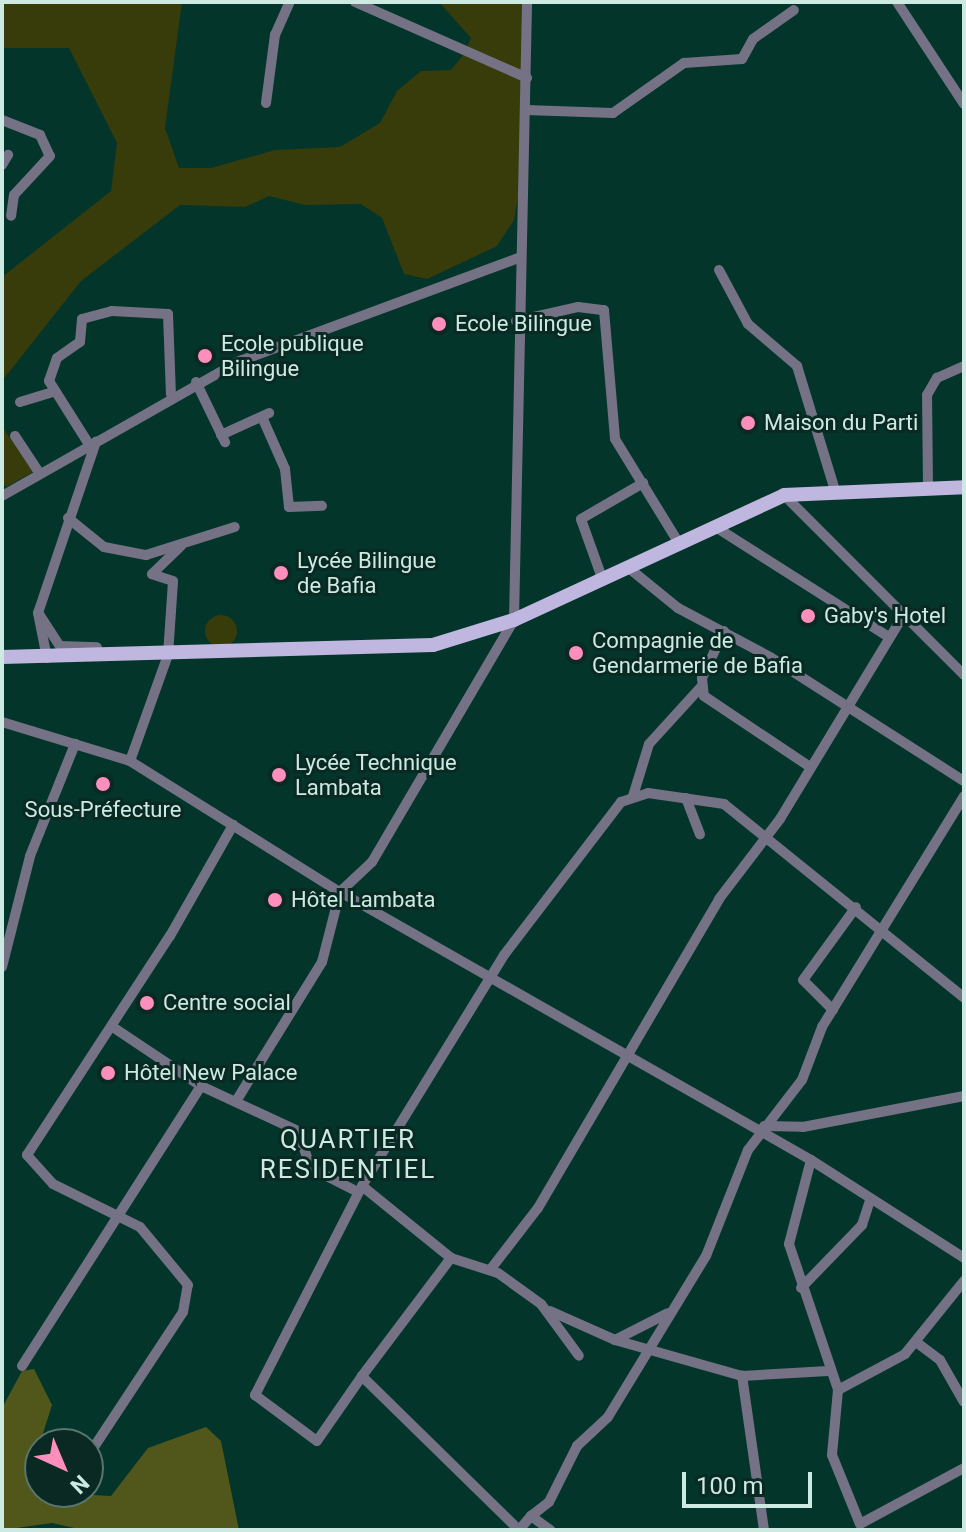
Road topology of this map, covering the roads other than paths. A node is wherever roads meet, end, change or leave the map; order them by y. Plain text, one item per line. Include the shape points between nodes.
1 (290, 2) edge
2 (355, 2) edge
3 (527, 2) edge
4 (897, 2) edge
5 (794, 10) dead end
6 (527, 78) junction
7 (266, 103) dead end
8 (964, 104) edge
9 (526, 110) junction
10 (2, 120) edge
11 (8, 155) dead end
12 (2, 165) edge
13 (11, 216) dead end
14 (518, 258) junction
15 (719, 270) dead end
16 (516, 321) junction
17 (964, 366) edge
18 (196, 382) junction
19 (55, 391) junction
20 (171, 394) junction
21 (20, 402) dead end
22 (15, 436) dead end
23 (93, 444) junction
24 (40, 474) junction
25 (643, 483) junction
26 (834, 487) junction
27 (928, 487) junction
28 (964, 487) edge
29 (784, 495) junction
30 (2, 496) edge
31 (322, 506) dead end
32 (68, 518) junction
33 (714, 526) junction
34 (235, 527) dead end
35 (680, 545) junction
36 (181, 546) junction
37 (630, 569) junction
38 (601, 575) junction
39 (38, 613) junction
40 (905, 613) junction
41 (514, 620) junction
42 (724, 631) junction
43 (889, 637) junction
44 (97, 647) dead end
45 (168, 655) junction
46 (2, 657) edge
47 (47, 658) junction
48 (964, 675) edge
49 (700, 688) junction
50 (845, 707) junction
51 (2, 722) edge
52 (75, 744) junction
53 (130, 761) junction
54 (810, 767) junction
55 (964, 781) edge
56 (633, 796) junction
57 (964, 796) edge
58 (686, 798) junction
59 (233, 825) junction
60 (700, 834) dead end
61 (769, 834) junction
62 (340, 892) junction
63 (856, 907) junction
64 (884, 927) junction
65 (2, 967) edge
66 (491, 980) junction
67 (964, 998) edge
68 (833, 1010) junction
69 (113, 1027) junction
70 (629, 1056) junction
71 (201, 1086) junction
72 (964, 1096) edge
73 (238, 1098) junction
74 (761, 1130) junction
75 (811, 1160) junction
76 (360, 1189) junction
77 (870, 1201) junction
78 (103, 1213) junction
79 (120, 1215) junction
80 (106, 1232) junction
81 (451, 1258) junction
82 (964, 1258) edge
83 (490, 1270) junction
84 (964, 1281) edge
85 (801, 1288) junction
86 (548, 1311) junction
87 (670, 1312) junction
88 (615, 1340) junction
89 (916, 1342) junction
90 (645, 1354) junction
91 (579, 1356) dead end
92 (22, 1366) dead end
93 (828, 1371) junction
94 (362, 1376) junction
95 (742, 1376) junction
96 (838, 1390) junction
97 (964, 1402) edge
98 (104, 1431) edge
99 (964, 1468) edge
100 (531, 1516) junction
101 (863, 1528) edge
102 (520, 1530) edge
103 (550, 1530) edge
104 (764, 1530) edge

1 - 7 street via 275,35
2 - 6 street
3 - 6 street
4 - 8 street
5 - 9 street via 753,39 742,59 684,63 613,113
6 - 9 street
9 - 14 street
10 - 13 street via 40,135 50,156 14,195
11 - 12 street
14 - 16 street
14 - 18 street
15 - 26 street via 748,324 797,366
16 - 25 street via 578,307 604,310 615,439
16 - 41 street
17 - 27 street via 937,378 927,395
18 - 20 street
18 - 31 street via 223,438 266,415 285,469 289,507
19 - 20 street via 49,381 57,358 80,342 82,319 112,311 168,314
19 - 21 street
19 - 23 street
20 - 23 street
22 - 24 street
23 - 24 street
23 - 32 street
24 - 30 street
25 - 35 street
25 - 38 street via 581,519
26 - 27 main road
26 - 29 main road
27 - 28 main road
29 - 33 main road
29 - 40 street
32 - 36 street via 122,552 146,555
32 - 39 street
33 - 35 main road
33 - 43 street
34 - 36 street
35 - 37 main road
36 - 45 street via 152,574 173,581
37 - 38 main road
37 - 42 street via 678,608
38 - 41 main road
39 - 44 street via 60,646
39 - 47 street
40 - 43 street
40 - 48 street
41 - 45 main road via 408,649
41 - 62 street via 372,862
42 - 49 street
42 - 50 street
43 - 50 street
45 - 47 main road
45 - 53 street
46 - 47 main road
49 - 54 street
49 - 56 street via 649,744
50 - 54 street
50 - 55 street
51 - 52 street
52 - 53 street
52 - 65 street via 30,856
53 - 59 street
54 - 61 street
56 - 58 street
56 - 66 street via 527,922
57 - 64 street
58 - 60 street
58 - 61 street via 724,804
59 - 62 street
59 - 69 street
61 - 63 street
61 - 70 street via 719,899
62 - 66 street
62 - 73 street via 322,962
63 - 64 street
63 - 68 street via 803,980
64 - 67 street
64 - 68 street
66 - 70 street
66 - 76 street
68 - 74 street via 808,1069
69 - 71 street
69 - 78 street via 27,1155 46,1179
70 - 74 street
70 - 83 street via 538,1208
71 - 73 street
71 - 79 street
72 - 74 street
73 - 76 street via 298,1131 311,1168
74 - 75 street
74 - 87 street via 706,1256
75 - 77 street
75 - 85 street via 789,1231
76 - 81 street
76 - 94 street via 255,1395 317,1441
77 - 82 street
77 - 85 street via 854,1235
78 - 79 street
78 - 80 street
79 - 80 street
79 - 98 street via 149,1236 190,1293
80 - 92 street
81 - 83 street
81 - 94 street
83 - 86 street
84 - 89 street
85 - 93 street
86 - 88 street
86 - 91 street
87 - 88 street
87 - 90 street
88 - 90 street
89 - 96 street via 892,1364
89 - 97 street via 940,1360
90 - 95 street
90 - 100 street via 608,1417 577,1446 549,1502
93 - 95 street
93 - 96 street
94 - 102 street
95 - 104 street
96 - 101 street via 832,1455
99 - 101 street
100 - 102 street
100 - 103 street

